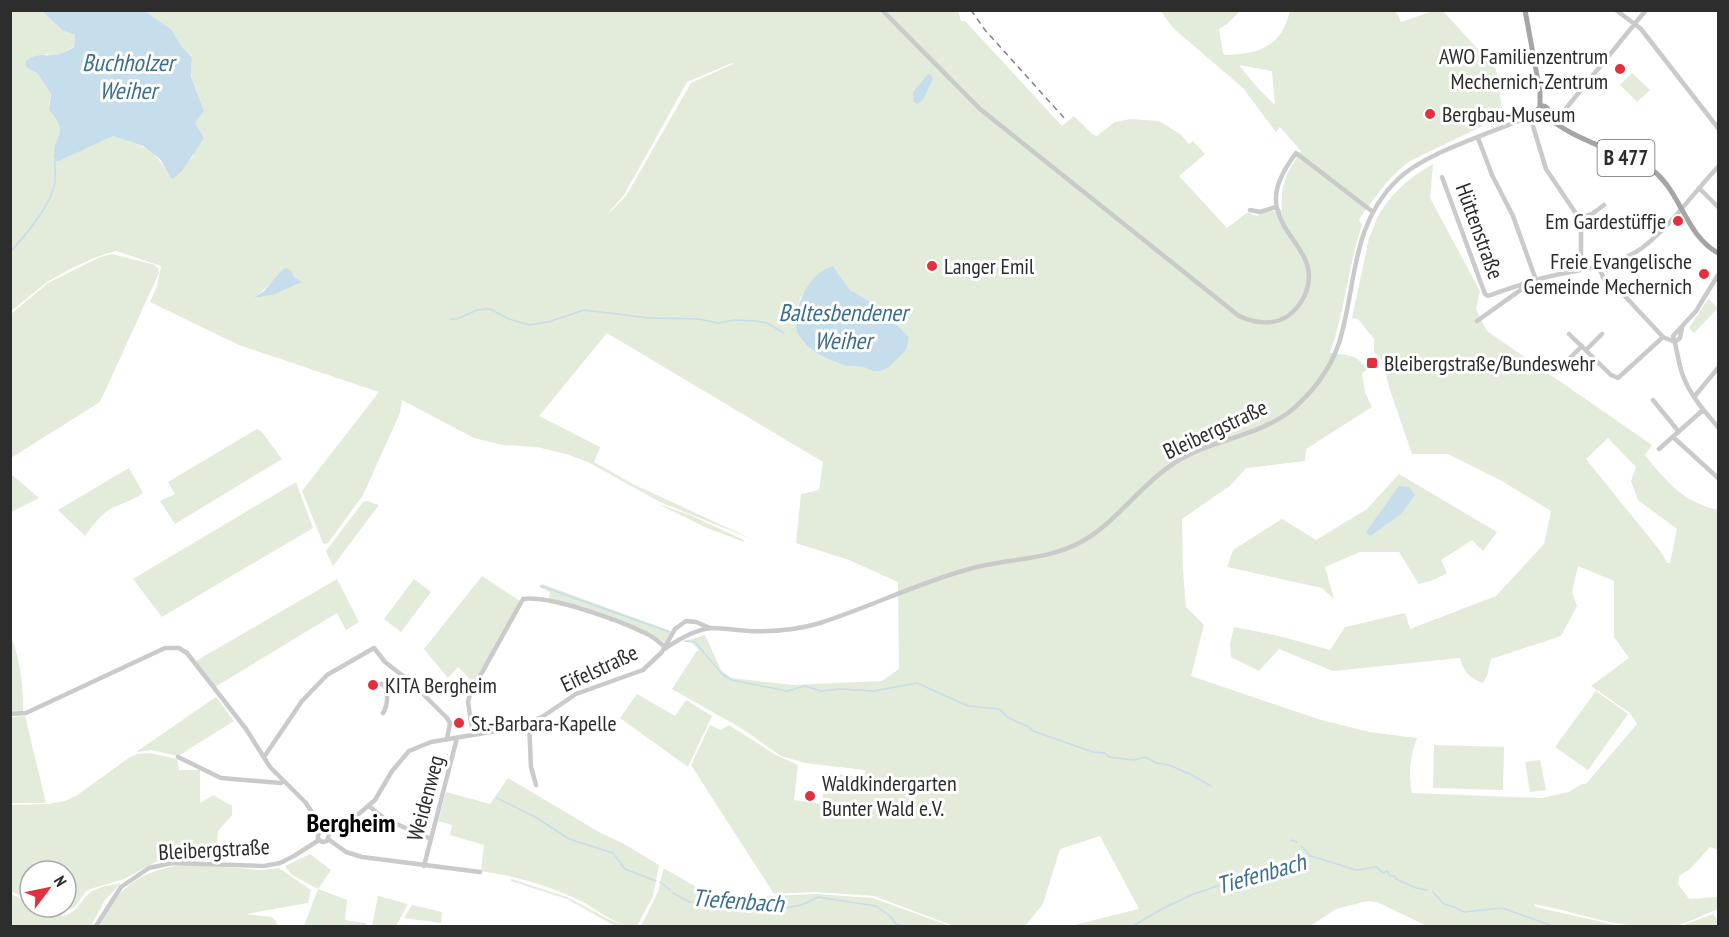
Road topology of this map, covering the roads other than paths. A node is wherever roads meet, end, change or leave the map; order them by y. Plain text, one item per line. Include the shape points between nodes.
1 (882, 10) edge
2 (1525, 10) edge
3 (1616, 10) edge
4 (1646, 10) edge
5 (1635, 24) junction
6 (1542, 111) junction
7 (1530, 116) junction
8 (1558, 117) dead end
9 (1719, 128) edge
10 (1478, 138) junction
11 (1719, 167) edge
12 (1442, 177) dead end
13 (1699, 188) junction
14 (1604, 205) dead end
15 (1276, 207) junction
16 (1719, 207) edge
17 (1680, 209) junction
18 (1250, 210) dead end
19 (1373, 212) junction
20 (1579, 218) junction
21 (1719, 253) edge
22 (1598, 266) junction
23 (1581, 270) junction
24 (1719, 275) edge
25 (1534, 280) junction
26 (1477, 321) dead end
27 (1569, 334) dead end
28 (1602, 334) dead end
29 (1663, 337) junction
30 (1675, 342) junction
31 (1584, 348) junction
32 (1719, 368) edge
33 (1559, 369) dead end
34 (1694, 397) junction
35 (1653, 400) dead end
36 (1702, 410) junction
37 (1719, 427) edge
38 (1679, 432) junction
39 (1673, 437) junction
40 (1659, 449) dead end
41 (1719, 478) edge
42 (700, 624) junction
43 (711, 628) junction
44 (675, 629) junction
45 (696, 632) junction
46 (681, 638) junction
47 (666, 648) junction
48 (379, 684) dead end
49 (383, 712) dead end
50 (10, 714) edge
51 (529, 723) junction
52 (473, 735) junction
53 (457, 738) junction
54 (447, 739) junction
55 (178, 757) dead end
56 (264, 757) junction
57 (283, 781) junction
58 (536, 785) dead end
59 (369, 806) junction
60 (323, 830) junction
61 (330, 835) junction
62 (431, 839) junction
63 (319, 840) junction
64 (424, 866) junction
65 (480, 872) dead end
66 (96, 927) edge

1 - 15 street via 980,109 1250,321 1264,323 1286,317 1302,301 1309,286 1305,258
2 - 6 main road
3 - 5 street
4 - 5 street
5 - 8 street
5 - 9 street
6 - 7 street, Bleibergstraße
6 - 17 main road, B 477 via 1557,124 1654,171
7 - 10 street, Bleibergstraße
7 - 20 street via 1546,169
10 - 19 street, Bleibergstraße via 1398,178
10 - 25 street via 1513,216
11 - 13 street
12 - 25 street, Hüttenstraße via 1485,294
13 - 16 street
13 - 17 street
14 - 20 street
15 - 18 street via 1260,212
15 - 19 street via 1282,174 1296,153
17 - 21 main road, B 477 via 1703,242
17 - 22 street via 1641,248 1623,259
19 - 43 street, Bleibergstraße via 1359,245 1339,344 1314,387 1280,418 1173,463 1083,541 1061,551 955,573 790,630
20 - 23 street
22 - 23 street
22 - 29 street via 1604,279
23 - 25 street
24 - 30 street via 1696,311 1673,336
25 - 26 street
27 - 31 street
28 - 31 street
29 - 30 street
29 - 31 street via 1618,378
30 - 34 street via 1682,373
31 - 33 street
32 - 34 street
34 - 36 street
35 - 38 street
36 - 37 street
36 - 38 street
38 - 39 street
39 - 40 street
39 - 41 street
42 - 43 street, Bleibergstraße
42 - 44 street via 686,621
42 - 45 street
43 - 45 street, Bleibergstraße
44 - 46 street
44 - 47 street
45 - 46 street, Bleibergstraße
46 - 47 street, Bleibergstraße
47 - 51 street, Eifelstraße via 643,670 576,694
47 - 52 street via 649,635 586,610 523,599 470,694
48 - 49 street via 387,693
50 - 56 street via 26,713 165,648 178,648 187,653
51 - 52 street, Eifelstraße
51 - 58 street
52 - 53 street, Eifelstraße
53 - 54 street, Eifelstraße
53 - 62 street, Weidenweg
54 - 56 street via 447,718 374,648 327,675 302,701
54 - 59 street, Eifelstraße via 409,751
55 - 57 street via 220,778
56 - 57 street
57 - 60 street via 306,803
59 - 61 street, Eifelstraße
59 - 62 street via 385,819
60 - 61 street
60 - 63 street
61 - 63 street via 324,842
61 - 64 street via 338,848 354,855
62 - 64 street, Weidenweg
63 - 66 street, Bleibergstraße via 287,860 264,866 172,862 149,868 121,887
64 - 65 street

